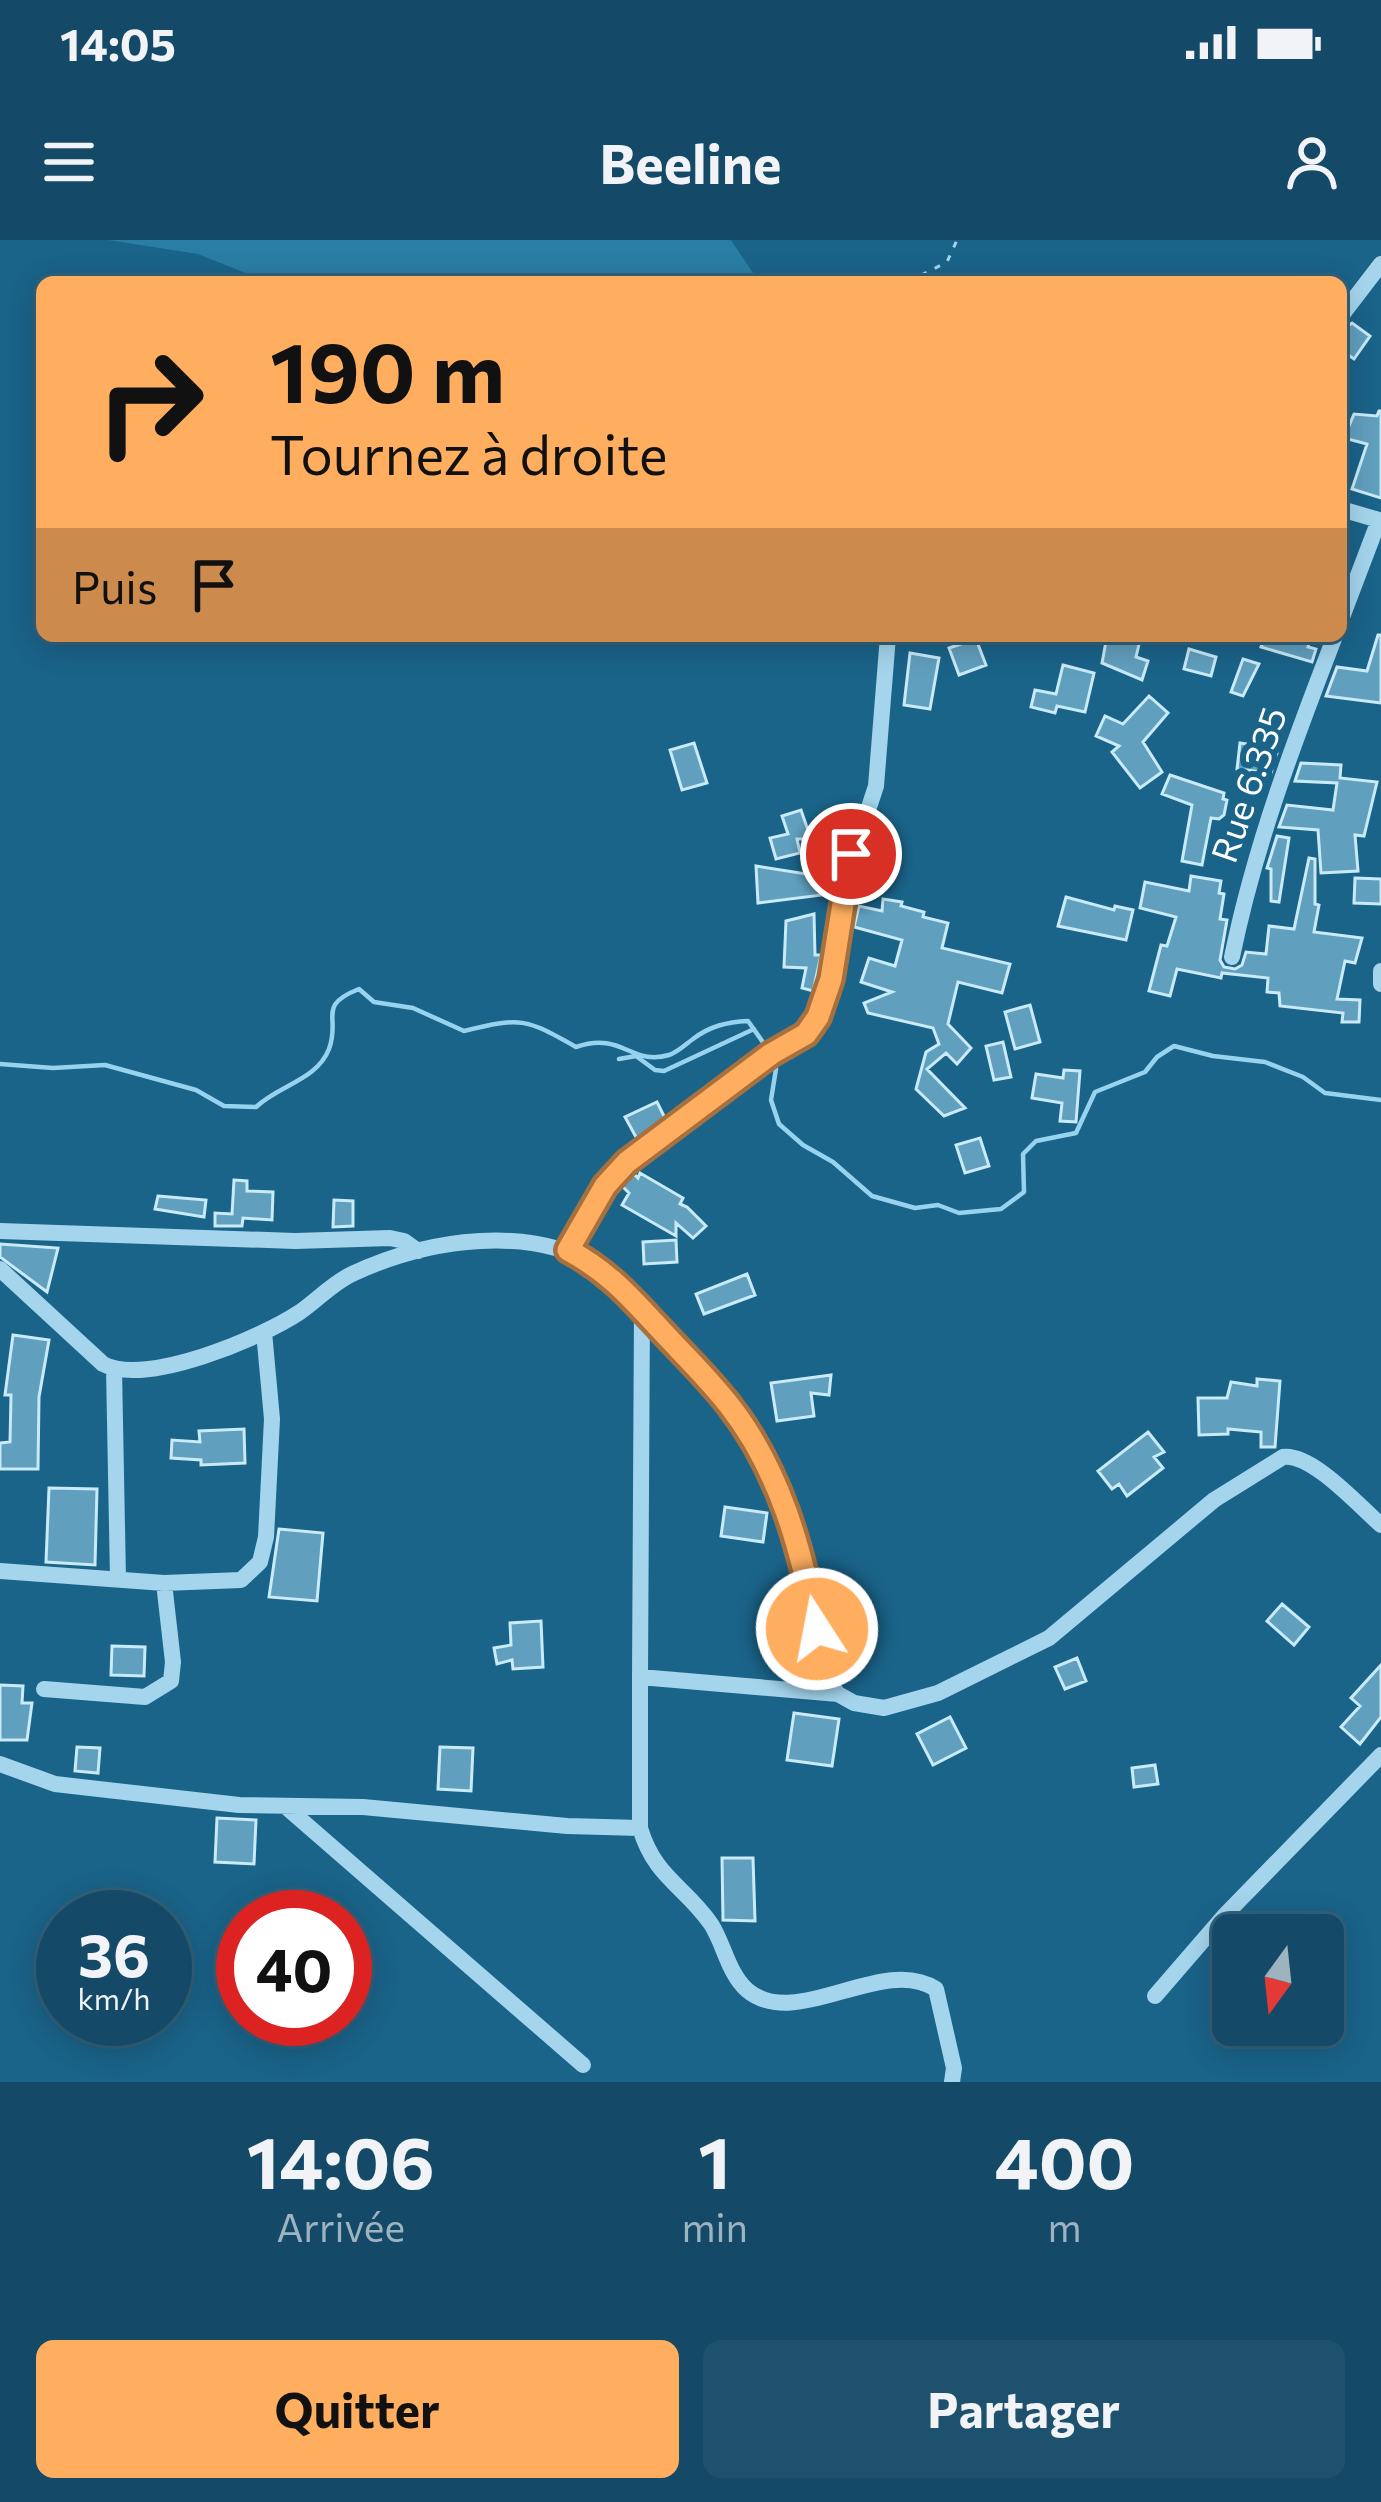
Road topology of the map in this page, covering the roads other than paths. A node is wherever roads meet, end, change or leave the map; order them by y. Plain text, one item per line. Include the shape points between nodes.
1 (1381, 264) edge
2 (1347, 308) edge
3 (1347, 510) edge
4 (1380, 519) edge
5 (1347, 604) edge
6 (888, 642) edge
7 (1333, 642) edge
8 (1232, 957) dead end
9 (1381, 971) edge
10 (1381, 984) edge
11 (0, 1231) edge
12 (568, 1250) junction
13 (418, 1251) junction
14 (0, 1269) edge
15 (642, 1309) junction
16 (264, 1332) junction
17 (114, 1370) junction
18 (1381, 1526) edge
19 (0, 1571) edge
20 (118, 1579) junction
21 (164, 1583) junction
22 (640, 1677) junction
23 (44, 1689) dead end
24 (838, 1694) junction
25 (1381, 1755) edge
26 (0, 1764) edge
27 (285, 1806) junction
28 (640, 1828) junction
29 (1155, 1996) dead end
30 (583, 2065) dead end
31 (952, 2082) edge

1 - 2 street
3 - 4 street
4 - 5 street
6 - 12 street via 876,787 851,854 818,1017 806,1034 627,1162
7 - 8 street, Rue 6.335 via 1277,784
9 - 10 street
11 - 13 street via 391,1238
12 - 13 street via 477,1242
12 - 15 street via 610,1275
13 - 16 street via 350,1275
14 - 17 street
15 - 22 street
15 - 24 street via 732,1408 775,1482
16 - 17 street via 177,1362
16 - 21 street via 272,1419 260,1562 241,1580
17 - 20 street
18 - 24 street via 1311,1466 1283,1457 1214,1500 1049,1638 909,1702 870,1707
19 - 20 street
20 - 21 street
21 - 23 street via 171,1682 145,1697
22 - 24 street
22 - 28 street
25 - 29 street
26 - 27 street via 55,1784
27 - 28 street
27 - 30 street
28 - 31 street via 648,1856 710,1924 747,1990 784,2003 846,1987 922,1980 936,1988

